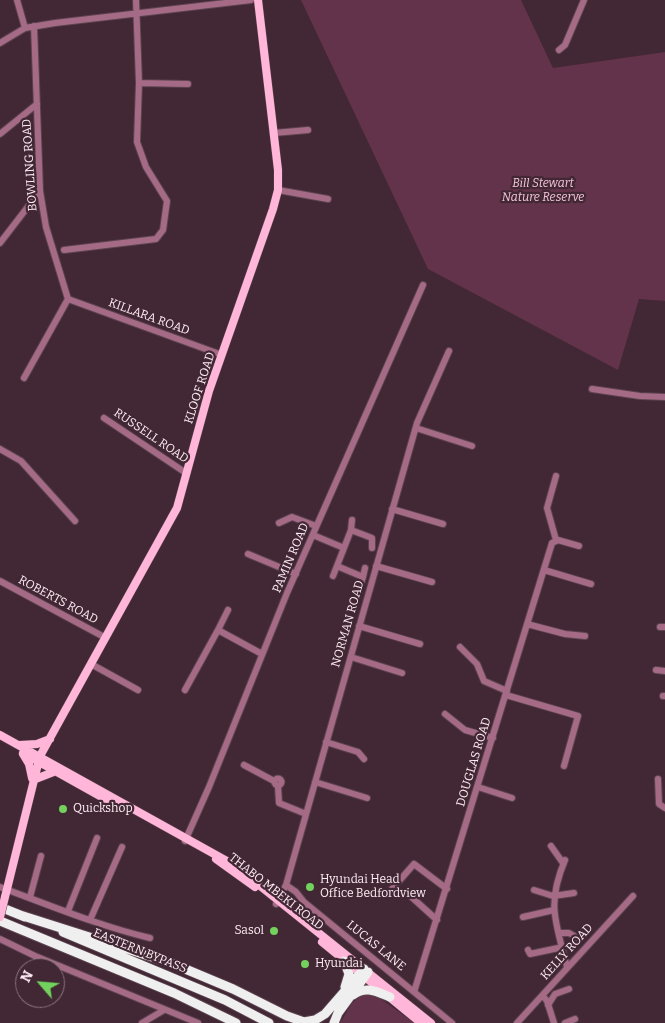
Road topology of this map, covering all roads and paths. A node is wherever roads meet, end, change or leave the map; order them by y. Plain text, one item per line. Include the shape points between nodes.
1 (17, 0) edge
2 (136, 0) edge
3 (251, 0) edge
4 (258, 0) edge
5 (584, 0) edge
6 (138, 14) junction
7 (34, 26) junction
8 (25, 28) junction
9 (0, 43) edge
10 (559, 50) dead end
11 (139, 83) junction
12 (188, 84) dead end
13 (37, 104) junction
14 (308, 130) dead end
15 (0, 134) edge
16 (274, 134) junction
17 (278, 190) junction
18 (40, 191) junction
19 (328, 199) dead end
20 (0, 243) edge
21 (64, 250) dead end
22 (422, 285) dead end
23 (68, 299) junction
24 (449, 351) dead end
25 (222, 355) junction
26 (24, 378) dead end
27 (592, 389) dead end
28 (665, 397) edge
29 (104, 418) dead end
30 (416, 428) junction
31 (472, 446) dead end
32 (0, 449) edge
33 (186, 473) junction
34 (556, 476) dead end
35 (392, 509) junction
36 (352, 520) dead end
37 (75, 521) dead end
38 (278, 523) dead end
39 (444, 524) dead end
40 (316, 526) junction
41 (351, 530) junction
42 (313, 535) junction
43 (556, 540) junction
44 (580, 546) dead end
45 (344, 548) junction
46 (372, 548) dead end
47 (248, 554) dead end
48 (337, 566) junction
49 (376, 566) junction
50 (366, 568) dead end
51 (544, 570) junction
52 (296, 574) junction
53 (333, 576) dead end
54 (363, 577) junction
55 (0, 581) edge
56 (432, 582) dead end
57 (591, 584) dead end
58 (360, 586) dead end
59 (228, 610) dead end
60 (527, 624) junction
61 (359, 626) junction
62 (218, 630) junction
63 (584, 636) dead end
64 (106, 638) junction
65 (420, 644) dead end
66 (460, 647) dead end
67 (262, 654) junction
68 (351, 657) junction
69 (91, 664) junction
70 (656, 670) dead end
71 (665, 671) edge
72 (402, 673) dead end
73 (138, 690) dead end
74 (185, 690) dead end
75 (506, 693) junction
76 (445, 714) dead end
77 (0, 735) edge
78 (492, 738) junction
79 (0, 740) edge
80 (49, 740) junction
81 (326, 742) junction
82 (19, 748) junction
83 (39, 759) junction
84 (364, 759) dead end
85 (244, 764) dead end
86 (564, 766) dead end
87 (56, 768) junction
88 (658, 779) dead end
89 (33, 781) junction
90 (315, 782) junction
91 (478, 787) junction
92 (367, 798) dead end
93 (512, 798) dead end
94 (665, 808) edge
95 (306, 814) junction
96 (98, 838) dead end
97 (186, 839) junction
98 (195, 845) junction
99 (551, 846) dead end
100 (122, 847) dead end
101 (41, 856) dead end
102 (286, 885) junction
103 (392, 889) dead end
104 (447, 889) junction
105 (534, 890) dead end
106 (4, 891) edge
107 (406, 892) dead end
108 (574, 894) dead end
109 (553, 896) junction
110 (633, 896) dead end
111 (30, 897) junction
112 (277, 902) junction
113 (0, 906) edge
114 (554, 910) junction
115 (68, 911) junction
116 (20, 915) junction
117 (0, 917) edge
118 (523, 917) dead end
119 (90, 920) junction
120 (437, 920) junction
121 (0, 921) edge
122 (559, 933) junction
123 (150, 938) dead end
124 (578, 938) dead end
125 (0, 939) edge
126 (562, 947) junction
127 (528, 950) dead end
128 (344, 961) junction
129 (567, 967) junction
130 (364, 973) junction
131 (569, 989) dead end
132 (414, 992) junction
133 (543, 996) junction
134 (390, 997) junction
135 (343, 999) junction
136 (548, 1004) junction
137 (164, 1010) junction
138 (575, 1019) dead end
139 (142, 1023) edge
140 (198, 1023) edge
141 (236, 1023) edge
142 (269, 1023) edge
143 (334, 1023) edge
144 (421, 1023) edge
145 (431, 1023) edge
146 (452, 1023) edge
147 (517, 1023) edge
148 (554, 1023) edge
149 (565, 1023) edge

1 - 8 street
2 - 6 street
3 - 6 street
4 - 16 main road, KLOOF ROAD
5 - 10 street
6 - 7 street
6 - 11 street
7 - 8 street
7 - 13 street, BOWLING ROAD
8 - 9 street
11 - 12 street
11 - 21 street via 138,142 146,167 167,200 164,230 156,239
13 - 15 street
13 - 18 street, BOWLING ROAD
14 - 16 street
16 - 17 main road, KLOOF ROAD
17 - 19 street
17 - 25 main road, KLOOF ROAD
18 - 20 street
18 - 23 street, BOWLING ROAD via 46,227
22 - 40 street, PAMIN ROAD
23 - 25 street, KILLARA ROAD
23 - 26 street
24 - 30 street, NORMAN ROAD
25 - 33 main road, KLOOF ROAD
27 - 28 street
29 - 33 street, RUSSELL ROAD
30 - 31 street
30 - 35 street, NORMAN ROAD
32 - 37 street via 21,461
33 - 64 main road, KLOOF ROAD via 171,520
34 - 43 street via 547,508
35 - 39 street
35 - 49 street, NORMAN ROAD
36 - 41 street
38 - 40 street via 292,517
40 - 42 street, PAMIN ROAD
41 - 45 street
41 - 46 street via 372,538
42 - 45 street
42 - 52 street, PAMIN ROAD
43 - 44 street
43 - 51 street, DOUGLAS ROAD via 552,543
45 - 48 street
47 - 52 street
48 - 53 street
48 - 54 street
49 - 56 street
49 - 61 street, NORMAN ROAD
50 - 54 street
51 - 57 street
51 - 60 street, DOUGLAS ROAD
52 - 67 street, PAMIN ROAD
54 - 58 street
55 - 64 street, ROBERTS ROAD
59 - 62 street
60 - 63 street
60 - 75 street, DOUGLAS ROAD
61 - 65 street
61 - 68 street, NORMAN ROAD
62 - 67 street
62 - 74 street
64 - 69 main road, KLOOF ROAD
66 - 75 street via 477,664 484,681
67 - 97 street, PAMIN ROAD
68 - 72 street
68 - 81 street, NORMAN ROAD
69 - 73 street
69 - 80 main road, KLOOF ROAD
70 - 71 street
75 - 78 street, DOUGLAS ROAD
75 - 86 street via 578,716
76 - 78 street via 465,730
77 - 82 main road, THABO MBEKI ROAD
78 - 91 street, DOUGLAS ROAD
79 - 82 main road, THABO MBEKI ROAD
80 - 82 main road
80 - 83 main road, KLOOF ROAD
80 - 87 main road via 49,754
81 - 84 street via 358,752
81 - 90 street, NORMAN ROAD
82 - 83 main road, THABO MBEKI ROAD
82 - 89 main road via 29,764
83 - 87 main road, THABO MBEKI ROAD
83 - 89 main road, KLOOF ROAD
85 - 95 street via 276,784 279,802
87 - 89 main road
87 - 97 main road, THABO MBEKI ROAD
88 - 94 street via 658,804
89 - 106 main road, KLOOF ROAD
90 - 92 street
90 - 95 street, NORMAN ROAD
91 - 93 street
91 - 104 street, DOUGLAS ROAD
95 - 102 street, NORMAN ROAD
96 - 115 street
97 - 98 main road, THABO MBEKI ROAD
98 - 112 main road, THABO MBEKI ROAD
98 - 112 main road, THABO MBEKI ROAD via 243,871
99 - 109 street via 564,861
100 - 119 street
101 - 111 street
102 - 112 street, NORMAN ROAD
102 - 132 street, LUCAS LANE
103 - 104 street via 414,864
104 - 120 street, DOUGLAS ROAD
105 - 109 street
106 - 111 street
106 - 117 main road, KLOOF ROAD, bridge
107 - 120 street
108 - 109 street
109 - 114 street
110 - 129 street, KELLY ROAD
111 - 115 street
112 - 128 main road, THABO MBEKI ROAD
112 - 130 main road, THABO MBEKI ROAD
113 - 116 highway, EASTERN BYPASS
114 - 118 street
114 - 122 street
115 - 119 street
116 - 135 highway via 178,966 296,1020 316,1020
116 - 142 highway, EASTERN BYPASS via 225,1000
119 - 123 street
120 - 132 street, DOUGLAS ROAD
121 - 141 highway, EASTERN BYPASS via 179,995
122 - 124 street via 569,933
122 - 126 street
125 - 137 street
126 - 127 street via 531,954
126 - 129 street
128 - 130 main road, THABO MBEKI ROAD
128 - 135 highway via 349,977
129 - 133 street, KELLY ROAD
130 - 134 main road, THABO MBEKI ROAD
130 - 135 highway
130 - 145 main road, THABO MBEKI ROAD
131 - 136 street via 558,992
132 - 146 street, LUCAS LANE
133 - 136 street
133 - 147 street, KELLY ROAD
134 - 135 highway via 375,990 362,990
134 - 144 main road, THABO MBEKI ROAD
135 - 143 highway
136 - 148 street
137 - 139 street
137 - 140 street
138 - 149 street

